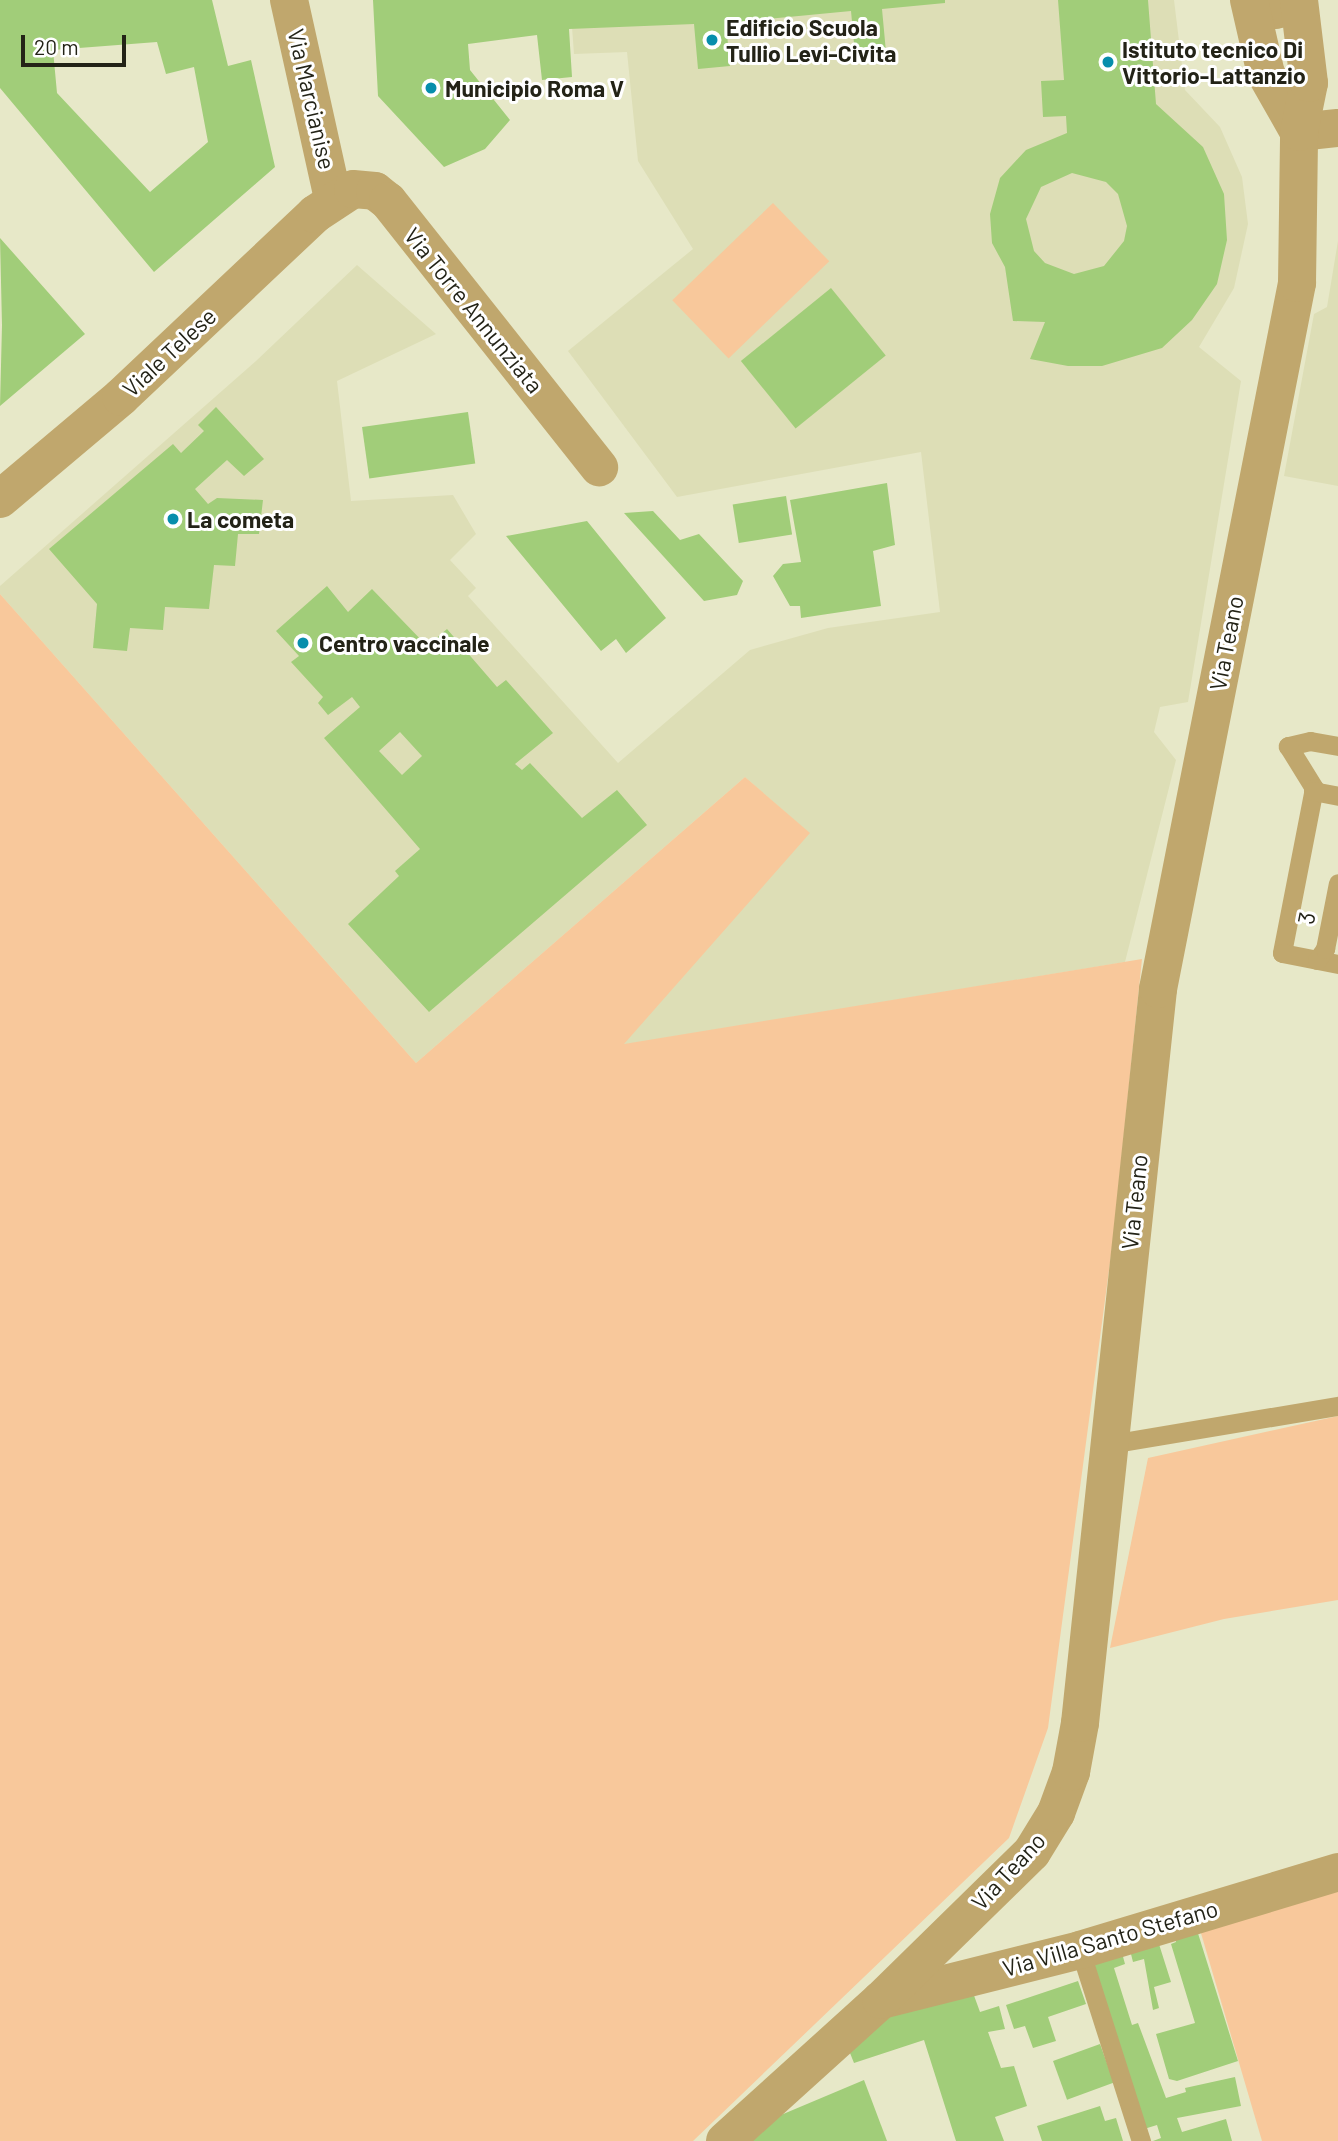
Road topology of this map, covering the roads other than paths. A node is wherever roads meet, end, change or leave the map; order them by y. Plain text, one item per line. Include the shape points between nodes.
1 (289, 0) edge
2 (1249, 0) edge
3 (1255, 0) edge
4 (1292, 0) edge
5 (1299, 0) edge
6 (1338, 128) edge
7 (1299, 132) junction
8 (333, 198) junction
9 (599, 467) dead end
10 (0, 499) edge
11 (1338, 746) edge
12 (1313, 791) junction
13 (1338, 796) edge
14 (1338, 883) edge
15 (1317, 960) junction
16 (1338, 964) edge
17 (1338, 1406) edge
18 (1110, 1444) junction
19 (1338, 1872) edge
20 (1080, 1950) junction
21 (881, 2000) junction
22 (725, 2141) edge
23 (1141, 2141) edge

1 - 8 street, Via Marcianise
2 - 7 street via 1266,75
3 - 4 street via 1276,10
5 - 7 street, Via Teano via 1309,82
6 - 7 street
7 - 18 street, Via Teano via 1297,283 1158,989
8 - 9 street, Via Torre Annunziata via 365,189 388,201
8 - 10 street, Viale Telese via 121,397
11 - 12 lane via 1310,741 1288,746 1306,771
12 - 13 lane
12 - 15 lane via 1282,953
14 - 15 lane, 3 via 1325,949
15 - 16 lane
17 - 18 lane
18 - 21 street, Via Teano via 1080,1723 1071,1772 1056,1813 1031,1852
19 - 20 street, Via Villa Santo Stefano
20 - 21 street, Via Villa Santo Stefano
20 - 23 lane
21 - 22 street, Via Teano

